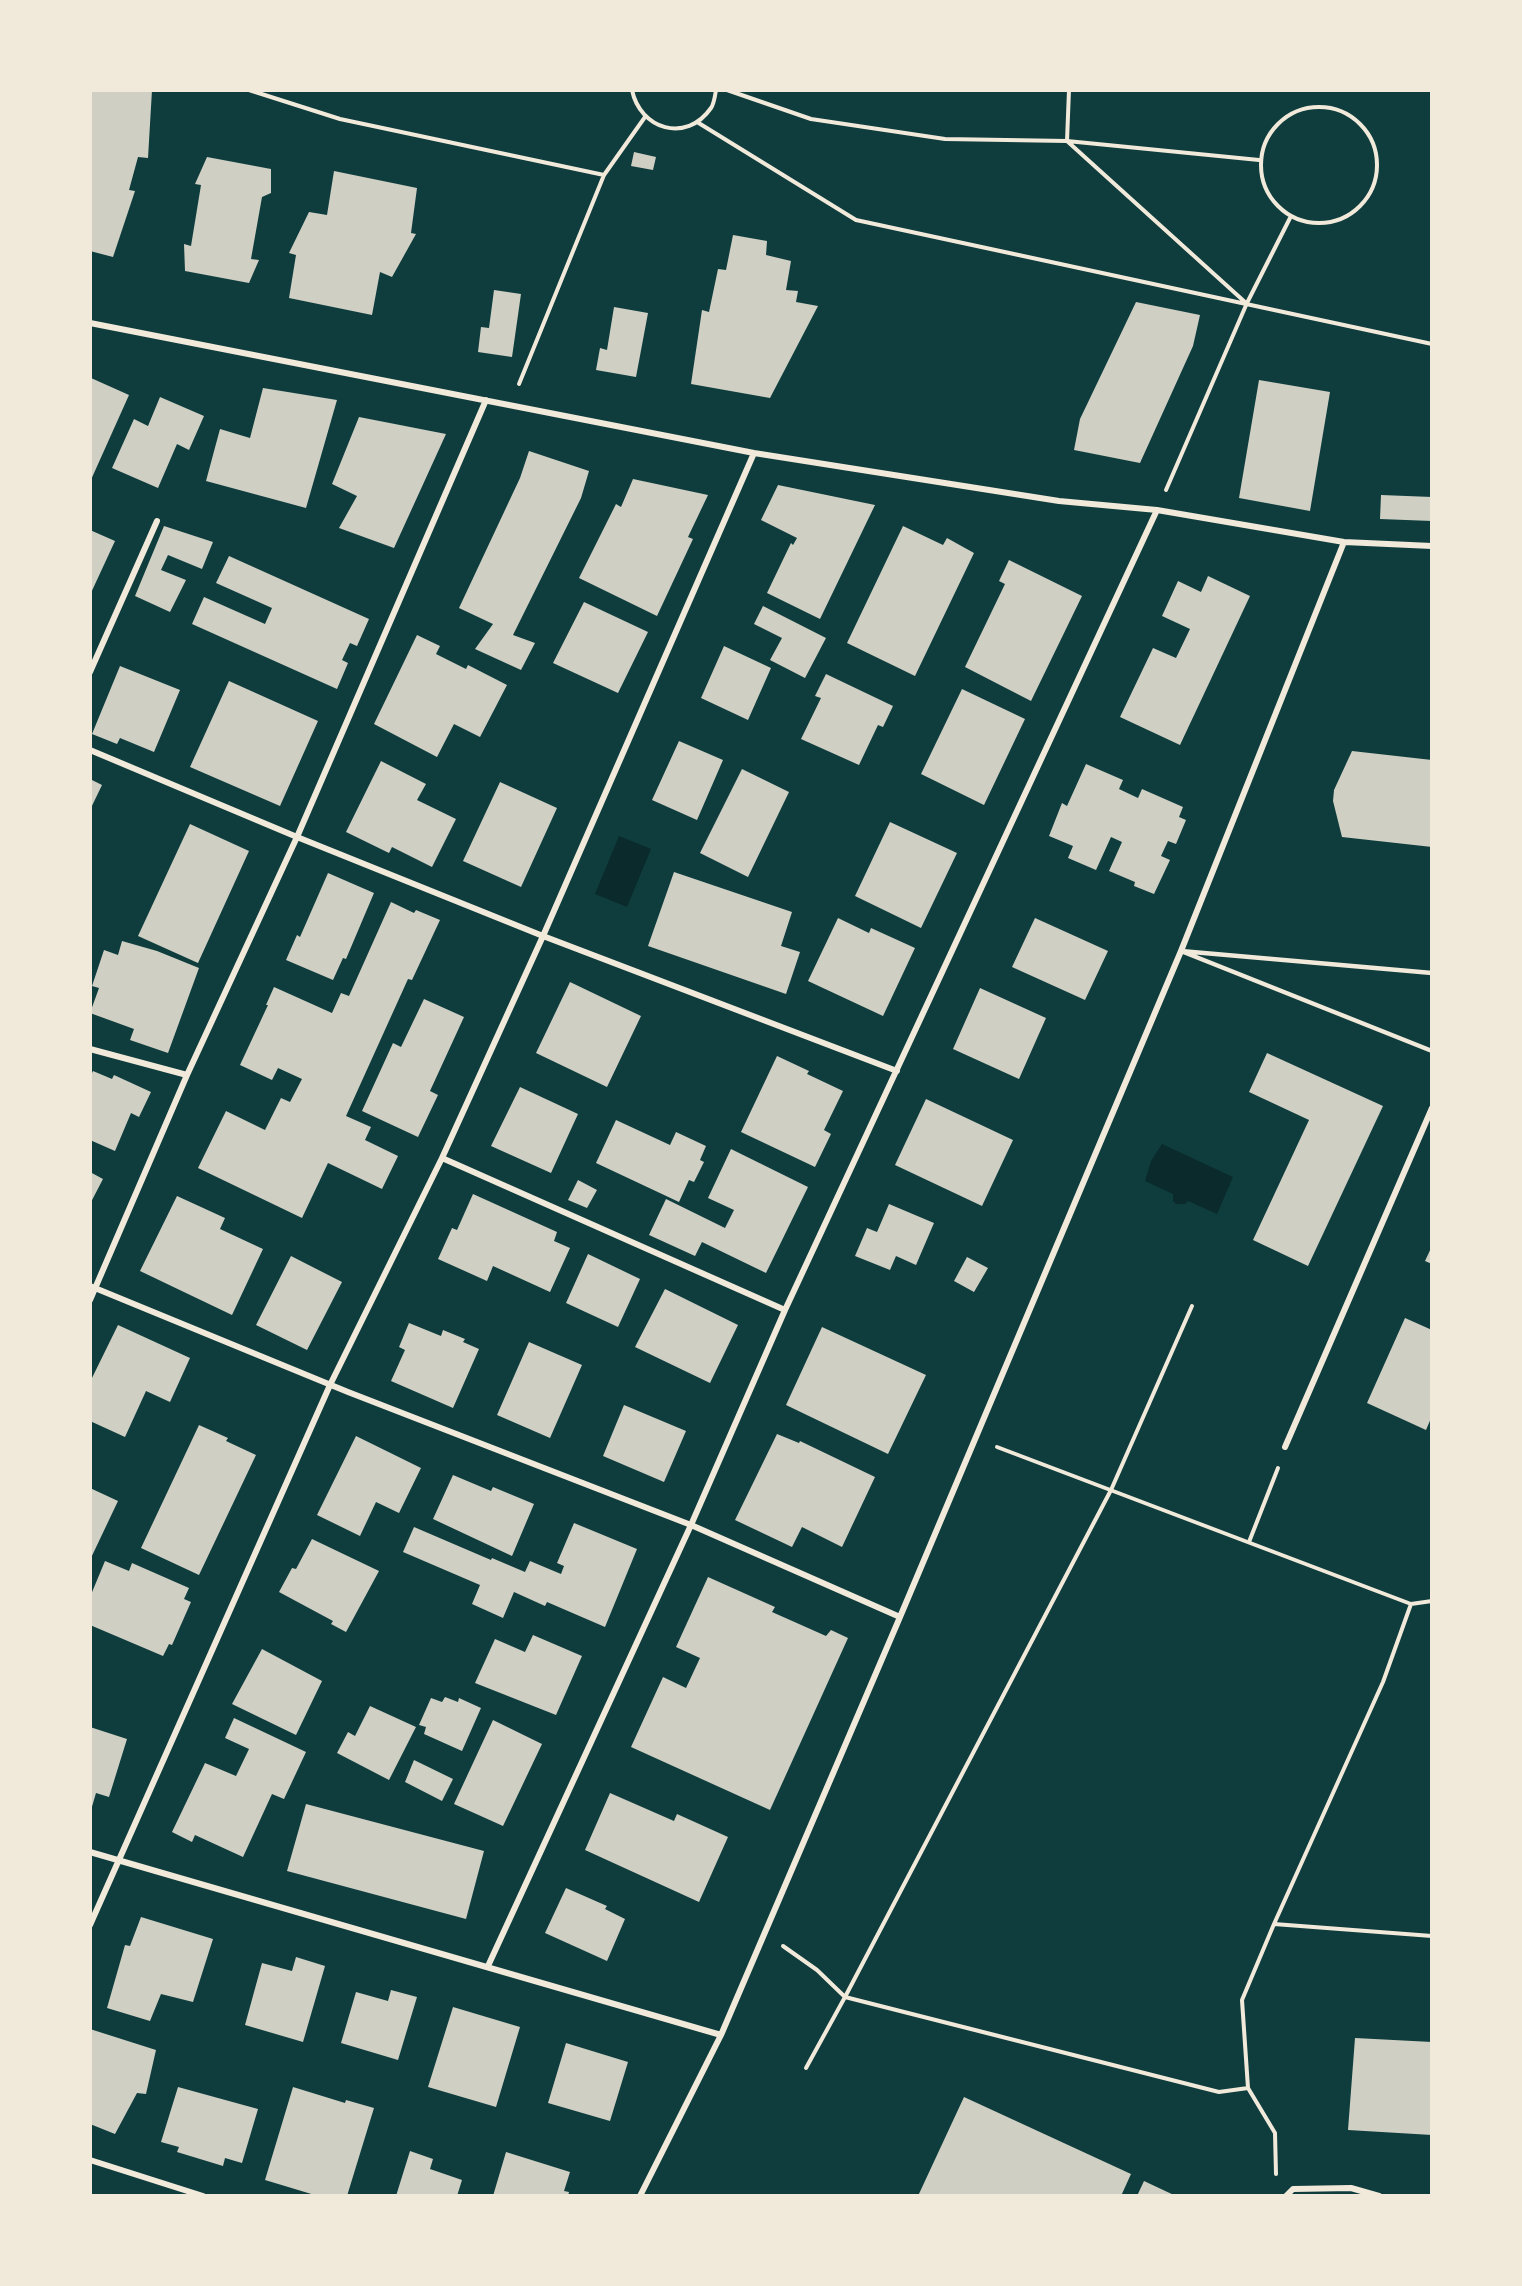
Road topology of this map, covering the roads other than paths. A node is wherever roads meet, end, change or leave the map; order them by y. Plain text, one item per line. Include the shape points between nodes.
1 (90, 323) edge
2 (486, 400) junction
3 (754, 453) junction
4 (1157, 510) junction
5 (157, 521) dead end
6 (1344, 542) junction
7 (1432, 546) edge
8 (90, 672) edge
9 (90, 750) edge
10 (297, 837) junction
11 (543, 936) junction
12 (1181, 951) junction
13 (1432, 973) edge
14 (90, 1049) edge
15 (1432, 1051) edge
16 (897, 1071) junction
17 (187, 1075) junction
18 (1432, 1108) edge
19 (442, 1158) junction
20 (93, 1287) edge
21 (90, 1300) edge
22 (785, 1310) junction
23 (330, 1385) junction
24 (1286, 1448) road end
25 (691, 1525) junction
26 (900, 1617) junction
27 (90, 1852) edge
28 (120, 1860) junction
29 (90, 1925) edge
30 (488, 1966) junction
31 (721, 2035) junction
32 (90, 2160) edge
33 (203, 2196) edge
34 (640, 2196) edge
35 (1286, 2196) edge
36 (1379, 2196) edge

1 - 2 street
2 - 3 street
2 - 10 street
3 - 4 street via 1059,501
3 - 11 street
4 - 6 street
4 - 16 street
5 - 8 street
6 - 7 street
6 - 12 street
9 - 10 street
10 - 11 street
10 - 17 street
11 - 16 street
11 - 19 street
12 - 13 lane
12 - 15 lane
12 - 26 street
14 - 17 street
16 - 22 street
17 - 20 street
18 - 24 street
19 - 22 street
19 - 23 street
20 - 21 street
20 - 23 street
22 - 25 street
23 - 25 street
23 - 28 street
25 - 26 street
25 - 30 street
26 - 31 street
27 - 28 street
28 - 29 street
28 - 30 street
30 - 31 street
31 - 34 street
32 - 33 street
35 - 36 street via 1293,2189 1351,2188

